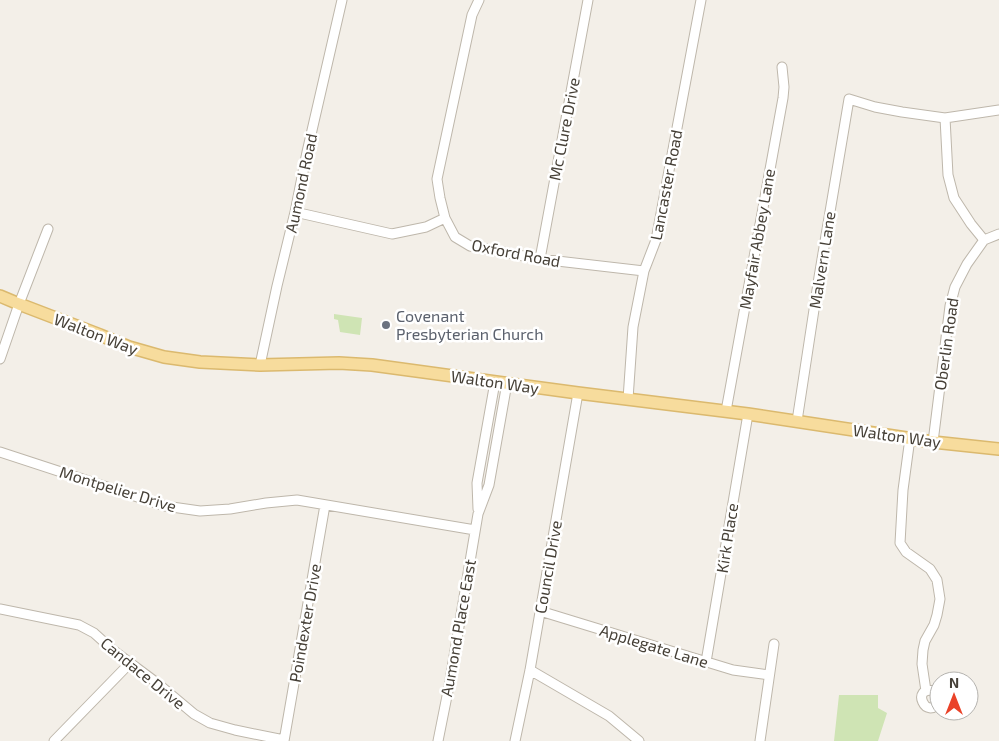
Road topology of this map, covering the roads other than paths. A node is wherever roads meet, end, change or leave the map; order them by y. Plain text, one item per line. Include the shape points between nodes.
1 (342, 0) edge
2 (479, 0) edge
3 (588, 0) edge
4 (701, 0) edge
5 (782, 67) dead end
6 (999, 110) edge
7 (945, 118) junction
8 (295, 212) junction
9 (445, 218) junction
10 (48, 229) dead end
11 (999, 234) edge
12 (984, 240) junction
13 (540, 259) junction
14 (644, 271) junction
15 (0, 296) edge
16 (19, 304) junction
17 (0, 359) edge
18 (260, 366) junction
19 (495, 382) junction
20 (507, 383) junction
21 (578, 393) junction
22 (628, 399) junction
23 (726, 411) junction
24 (748, 414) junction
25 (796, 421) junction
26 (910, 438) junction
27 (933, 442) junction
28 (999, 450) edge
29 (0, 452) edge
30 (325, 505) junction
31 (478, 514) junction
32 (475, 530) junction
33 (0, 609) edge
34 (540, 611) junction
35 (774, 644) dead end
36 (706, 662) junction
37 (130, 663) junction
38 (530, 670) junction
39 (769, 675) junction
40 (929, 690) edge
41 (926, 691) junction
42 (929, 707) edge
43 (54, 741) edge
44 (284, 741) edge
45 (438, 741) edge
46 (516, 741) edge
47 (639, 741) edge
48 (760, 741) edge

1 - 8 street, Aumond Road
2 - 9 street, Oxford Road via 472,15 437,179
3 - 13 street, Mc Clure Drive
4 - 14 street, Lancaster Road via 656,240
5 - 23 street, Mayfair Abbey Lane via 783,98
6 - 7 street
7 - 12 street via 948,175 954,198
7 - 25 street, Malvern Lane via 875,108 849,99
8 - 9 street via 392,234 426,227
8 - 18 street, Aumond Road
9 - 13 street, Oxford Road via 455,237 470,246
10 - 16 street
11 - 12 street
12 - 27 street, Oberlin Road via 955,287 950,306
13 - 14 street, Oxford Road
14 - 22 street, Lancaster Road via 633,327
15 - 16 main road, Walton Way
16 - 17 street
16 - 18 main road, Walton Way via 128,348 164,358
18 - 19 main road, Walton Way via 372,365
19 - 20 main road, Walton Way
19 - 31 street, Aumond Place East via 477,483
20 - 21 main road, Walton Way
20 - 31 street, Aumond Place East via 489,485
21 - 22 main road, Walton Way
21 - 34 street, Council Drive
22 - 23 main road, Walton Way
23 - 24 main road, Walton Way
24 - 25 main road, Walton Way
24 - 36 street, Kirk Place
25 - 26 main road, Walton Way
26 - 27 main road, Walton Way
26 - 41 street via 900,543 906,552 930,569 937,580 940,600 934,625 924,641 922,664
27 - 28 main road, Walton Way
29 - 30 street, Montpelier Drive via 165,506 200,511 297,500
30 - 32 street, Montpelier Drive
30 - 44 street, Poindexter Drive
31 - 32 street, Aumond Place East
32 - 45 street, Aumond Place East
33 - 37 street, Candace Drive via 79,625
34 - 36 street, Applegate Lane
34 - 38 street, Council Drive
35 - 39 street
36 - 39 street, Applegate Lane
37 - 43 street
37 - 44 street, Candace Drive via 210,723
38 - 46 street, Council Drive
38 - 47 street via 609,716
39 - 48 street
40 - 41 street
41 - 42 street via 921,698

